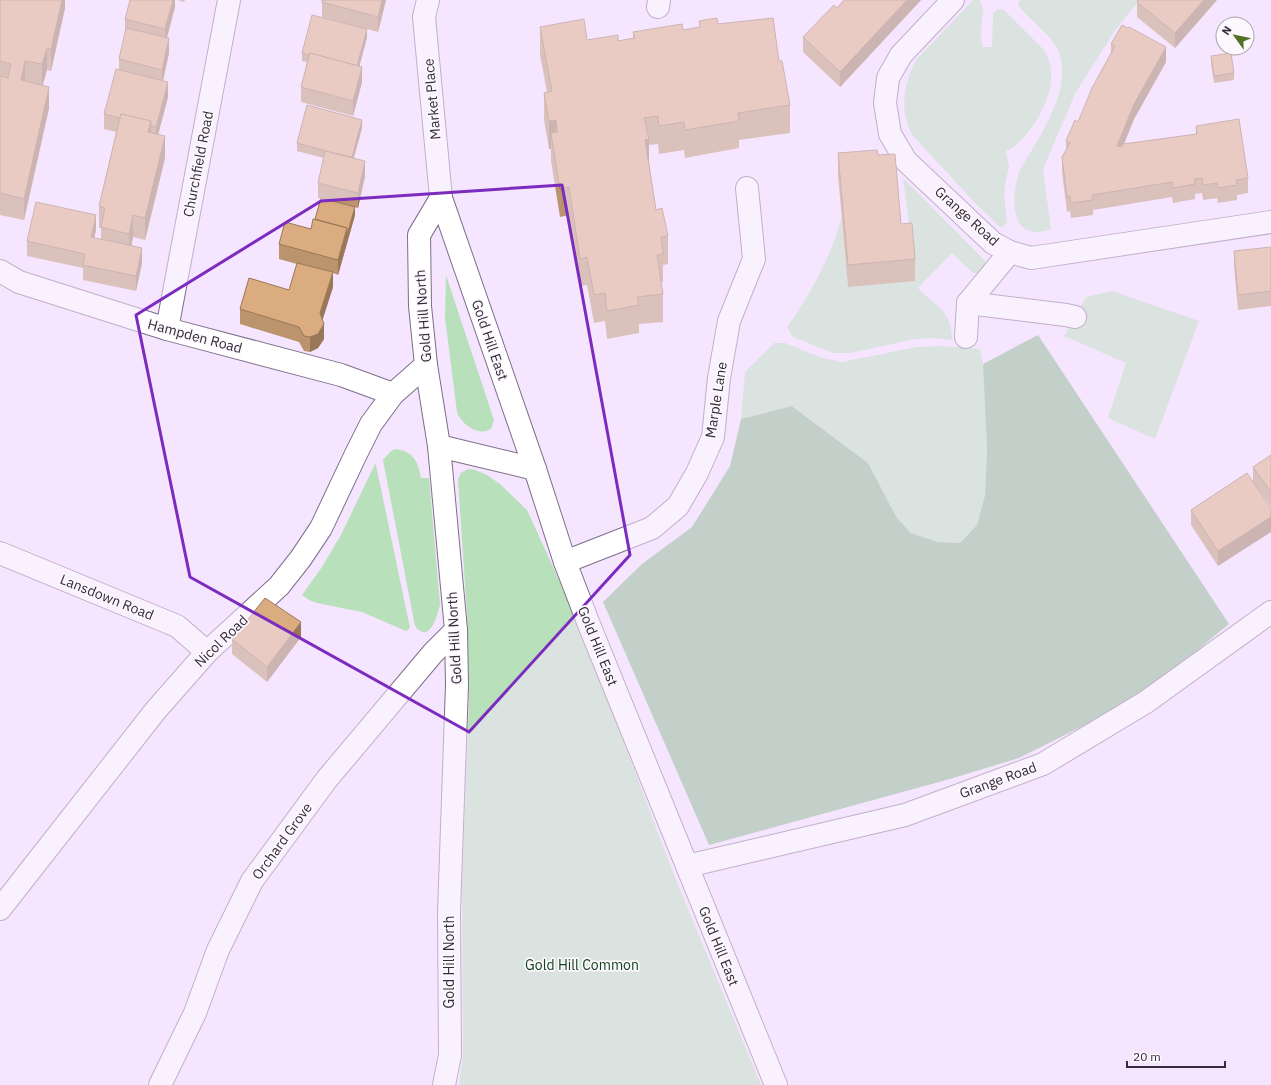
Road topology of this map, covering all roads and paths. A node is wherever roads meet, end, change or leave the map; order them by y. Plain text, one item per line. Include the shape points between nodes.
1 (229, 0) edge
2 (428, 0) edge
3 (952, 0) edge
4 (747, 188) dead end
5 (441, 198) junction
6 (1271, 222) edge
7 (1010, 252) junction
8 (0, 271) edge
9 (968, 304) junction
10 (1075, 317) dead end
11 (167, 329) junction
12 (966, 337) dead end
13 (426, 365) junction
14 (392, 394) junction
15 (439, 446) junction
16 (535, 469) junction
17 (0, 553) edge
18 (565, 562) junction
19 (1271, 612) edge
20 (456, 630) junction
21 (207, 652) junction
22 (687, 866) junction
23 (0, 909) edge
24 (160, 1085) edge
25 (444, 1085) edge
26 (776, 1085) edge

1 - 11 street, Churchfield Road
2 - 5 street, Market Place via 424,17
3 - 7 street, Grange Road via 901,55 888,78 885,103 890,134 906,161 988,238
4 - 18 street, Marple Lane via 754,259 729,321 719,378 713,437 697,473 678,506 652,528
5 - 13 street, Gold Hill North via 419,235 420,306
5 - 16 street, Gold Hill East
6 - 7 street, Grange Road via 1031,258
7 - 9 street
8 - 11 street, Hampden Road via 19,282
9 - 10 street
9 - 12 street
11 - 14 street, Hampden Road via 341,375
13 - 14 street, Nicol Road
13 - 15 street, Gold Hill North
14 - 21 street, Nicol Road via 371,424 321,528 301,558 280,586
15 - 16 street
15 - 20 street, Gold Hill North
16 - 18 street, Gold Hill East
17 - 21 street, Lansdown Road via 177,626
18 - 22 street, Gold Hill East
19 - 22 street, Grange Road via 1146,702 1043,764 905,815
20 - 24 street, Orchard Grove via 433,653 328,779 252,881 218,950 194,1012
20 - 25 street, Gold Hill North via 457,685 449,912 450,1055
21 - 23 street, Nicol Road via 156,710
22 - 26 street, Gold Hill East

